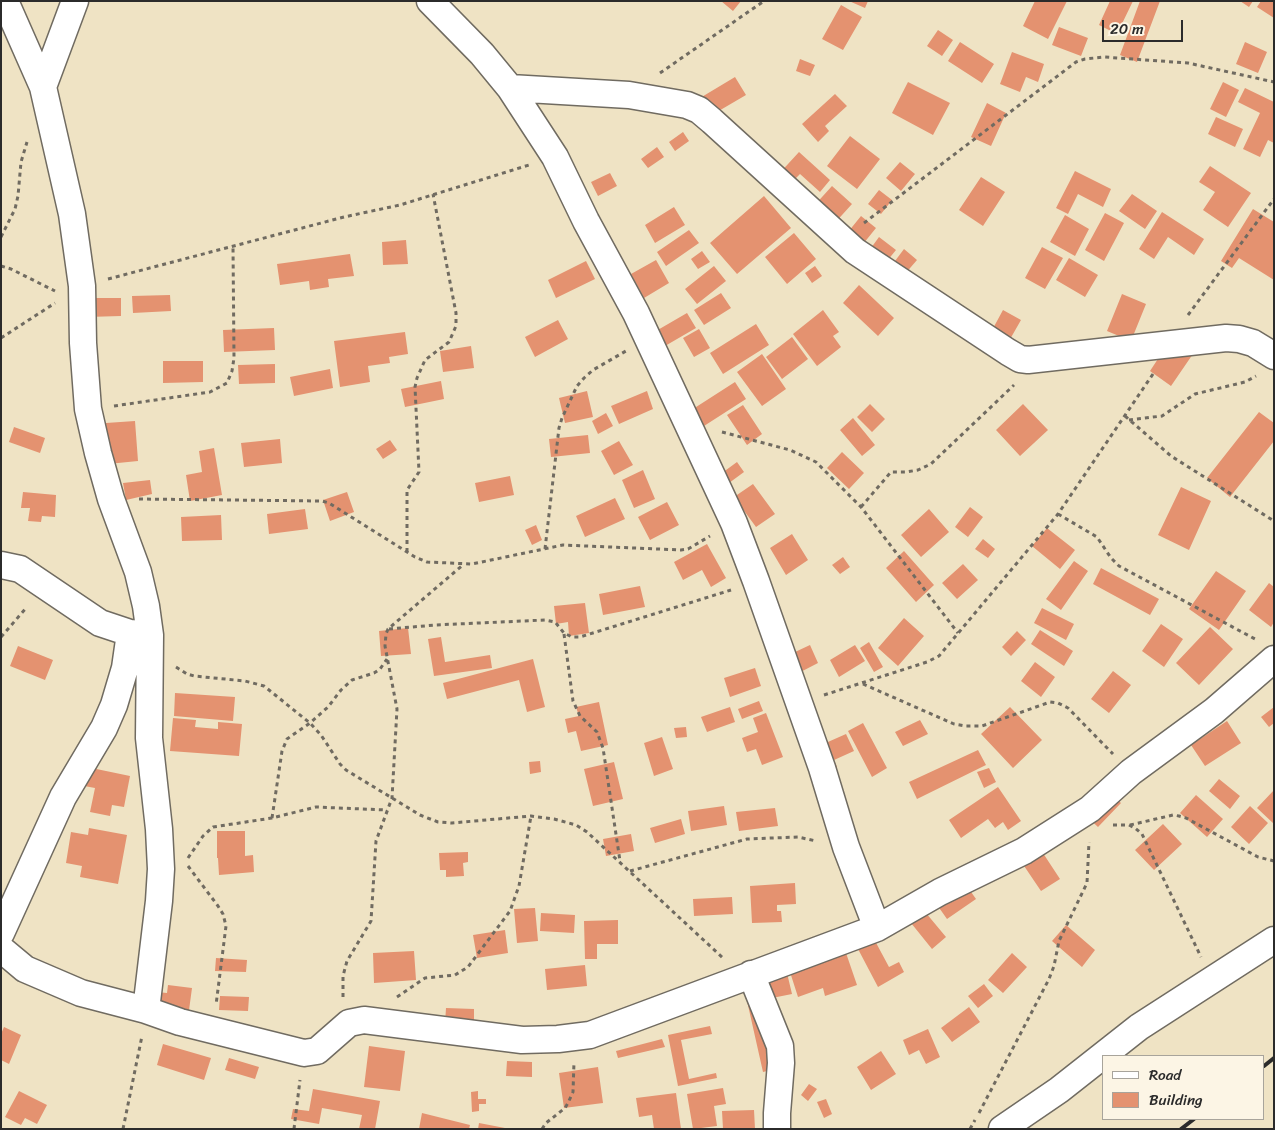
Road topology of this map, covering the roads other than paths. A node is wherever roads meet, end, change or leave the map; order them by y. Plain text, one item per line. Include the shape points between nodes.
1 (5, 1) edge
2 (75, 1) edge
3 (430, 1) edge
4 (43, 87) junction
5 (510, 88) junction
6 (1266, 365) edge
7 (1, 565) edge
8 (144, 639) junction
9 (1265, 650) edge
10 (877, 928) junction
11 (1, 933) edge
12 (1274, 940) edge
13 (1, 949) edge
14 (747, 975) junction
15 (146, 1010) junction
16 (1103, 1055) edge
17 (1102, 1056) edge
18 (777, 1129) edge
19 (1002, 1129) edge

1 - 4 street
2 - 4 street
3 - 5 street
4 - 8 street via 72,214 74,291 83,343 88,409 111,499 138,572 146,606
5 - 6 street via 629,95 699,110 869,261 1014,356 1028,360 1226,338 1253,343
5 - 10 street via 555,157 636,313 734,523
7 - 8 street via 20,569 100,623
8 - 11 street via 125,668 104,728 63,797
8 - 15 street via 149,738 159,829 159,901
9 - 10 street via 1214,711 1131,772 1090,817 940,892
10 - 14 street
12 - 16 street via 1139,1027
13 - 15 street via 24,969 52,982
14 - 15 street via 590,1035 522,1040 353,1024 317,1051 304,1053 180,1022
14 - 18 street via 780,1046
17 - 19 street

